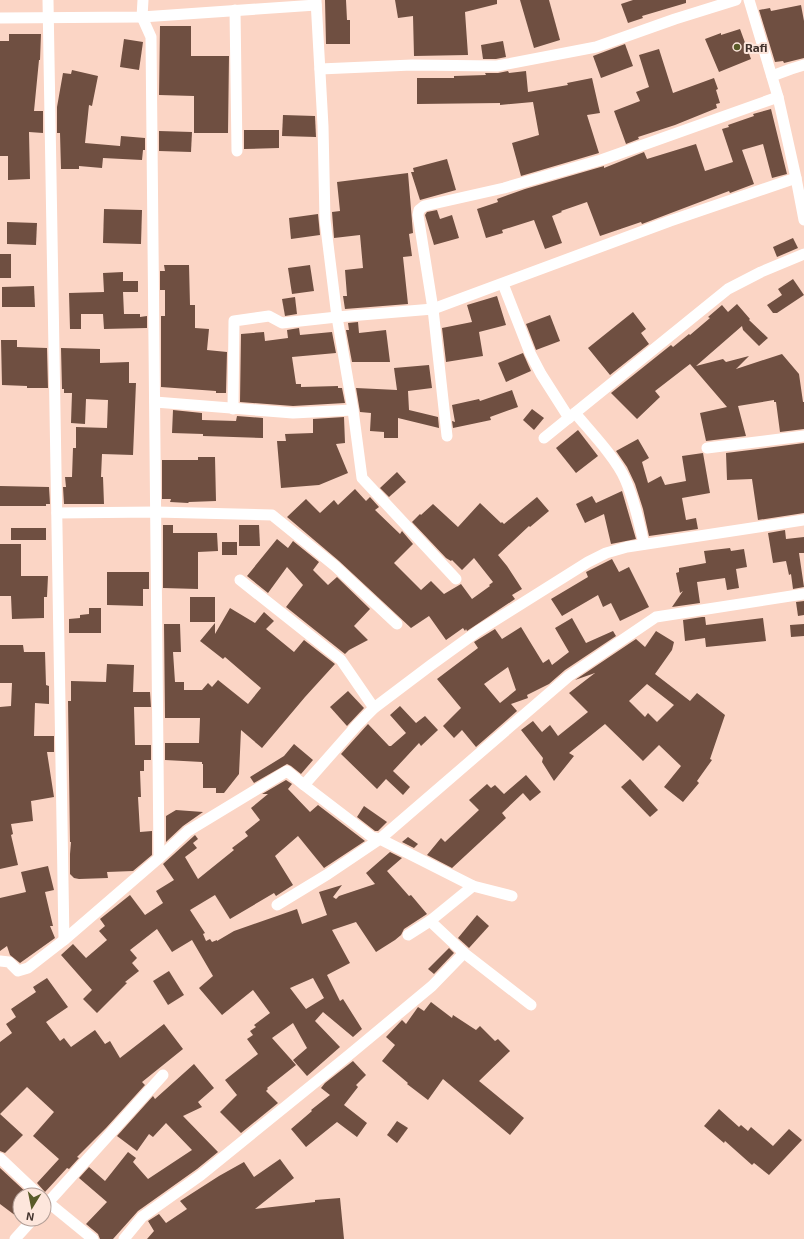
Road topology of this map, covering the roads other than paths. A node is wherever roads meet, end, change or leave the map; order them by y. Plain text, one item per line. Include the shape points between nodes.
1 (48, 0) edge
2 (143, 0) edge
3 (736, 0) edge
4 (749, 0) edge
5 (316, 2) edge
6 (235, 10) junction
7 (142, 17) junction
8 (0, 18) edge
9 (48, 18) junction
10 (804, 65) edge
11 (320, 69) junction
12 (772, 76) junction
13 (778, 97) junction
14 (237, 151) dead end
15 (796, 178) junction
16 (804, 220) edge
17 (804, 254) edge
18 (503, 284) junction
19 (433, 309) junction
20 (337, 317) junction
21 (155, 402) junction
22 (232, 409) junction
23 (354, 410) junction
24 (572, 415) junction
25 (447, 436) dead end
26 (804, 436) edge
27 (544, 438) dead end
28 (707, 448) dead end
29 (156, 512) junction
30 (57, 513) junction
31 (804, 520) edge
32 (644, 544) junction
33 (456, 579) dead end
34 (240, 580) dead end
35 (804, 594) edge
36 (398, 624) dead end
37 (374, 708) junction
38 (304, 785) junction
39 (380, 839) junction
40 (159, 858) junction
41 (473, 886) junction
42 (512, 896) dead end
43 (277, 905) dead end
44 (430, 921) junction
45 (408, 935) dead end
46 (64, 940) junction
47 (464, 953) junction
48 (0, 961) edge
49 (531, 1005) dead end
50 (163, 1075) dead end
51 (0, 1158) edge
52 (30, 1187) edge
53 (52, 1193) edge
54 (52, 1207) edge
55 (26, 1227) edge
56 (15, 1239) edge
57 (93, 1239) edge
58 (124, 1239) edge

1 - 9 street
2 - 7 street
3 - 11 street via 596,47 497,66 412,65
4 - 12 street
5 - 6 street
5 - 11 street
6 - 7 street
6 - 14 street
7 - 9 street
7 - 21 street via 151,37
8 - 9 street
9 - 30 street
10 - 12 street
11 - 20 street via 325,220
12 - 13 street
13 - 15 street
13 - 19 street via 601,160 504,188 424,206 418,215
15 - 16 street
15 - 18 street via 670,221
17 - 24 street via 728,289
18 - 19 street
18 - 24 street via 540,374
19 - 20 street
19 - 25 street
20 - 22 street via 282,323 269,316 234,321
20 - 23 street
21 - 22 street
21 - 29 street
22 - 23 street via 293,413
23 - 33 street via 362,478
24 - 27 street
24 - 32 street via 610,456 625,478
26 - 28 street
29 - 30 street
29 - 36 street via 272,516 335,566
29 - 40 street
30 - 46 street
31 - 32 street
32 - 37 street via 606,553 569,573 478,631
34 - 37 street via 341,660
35 - 39 street via 656,617 569,676
37 - 38 street
38 - 39 street via 372,837
38 - 40 street via 287,771 188,831
39 - 41 street
39 - 43 street
40 - 46 street
41 - 42 street
41 - 44 street
44 - 45 street
44 - 47 street
46 - 48 street via 28,968 18,970 9,962
47 - 49 street
47 - 58 street via 432,986 201,1176 142,1217
50 - 53 street
51 - 52 street
54 - 57 street
55 - 56 street

